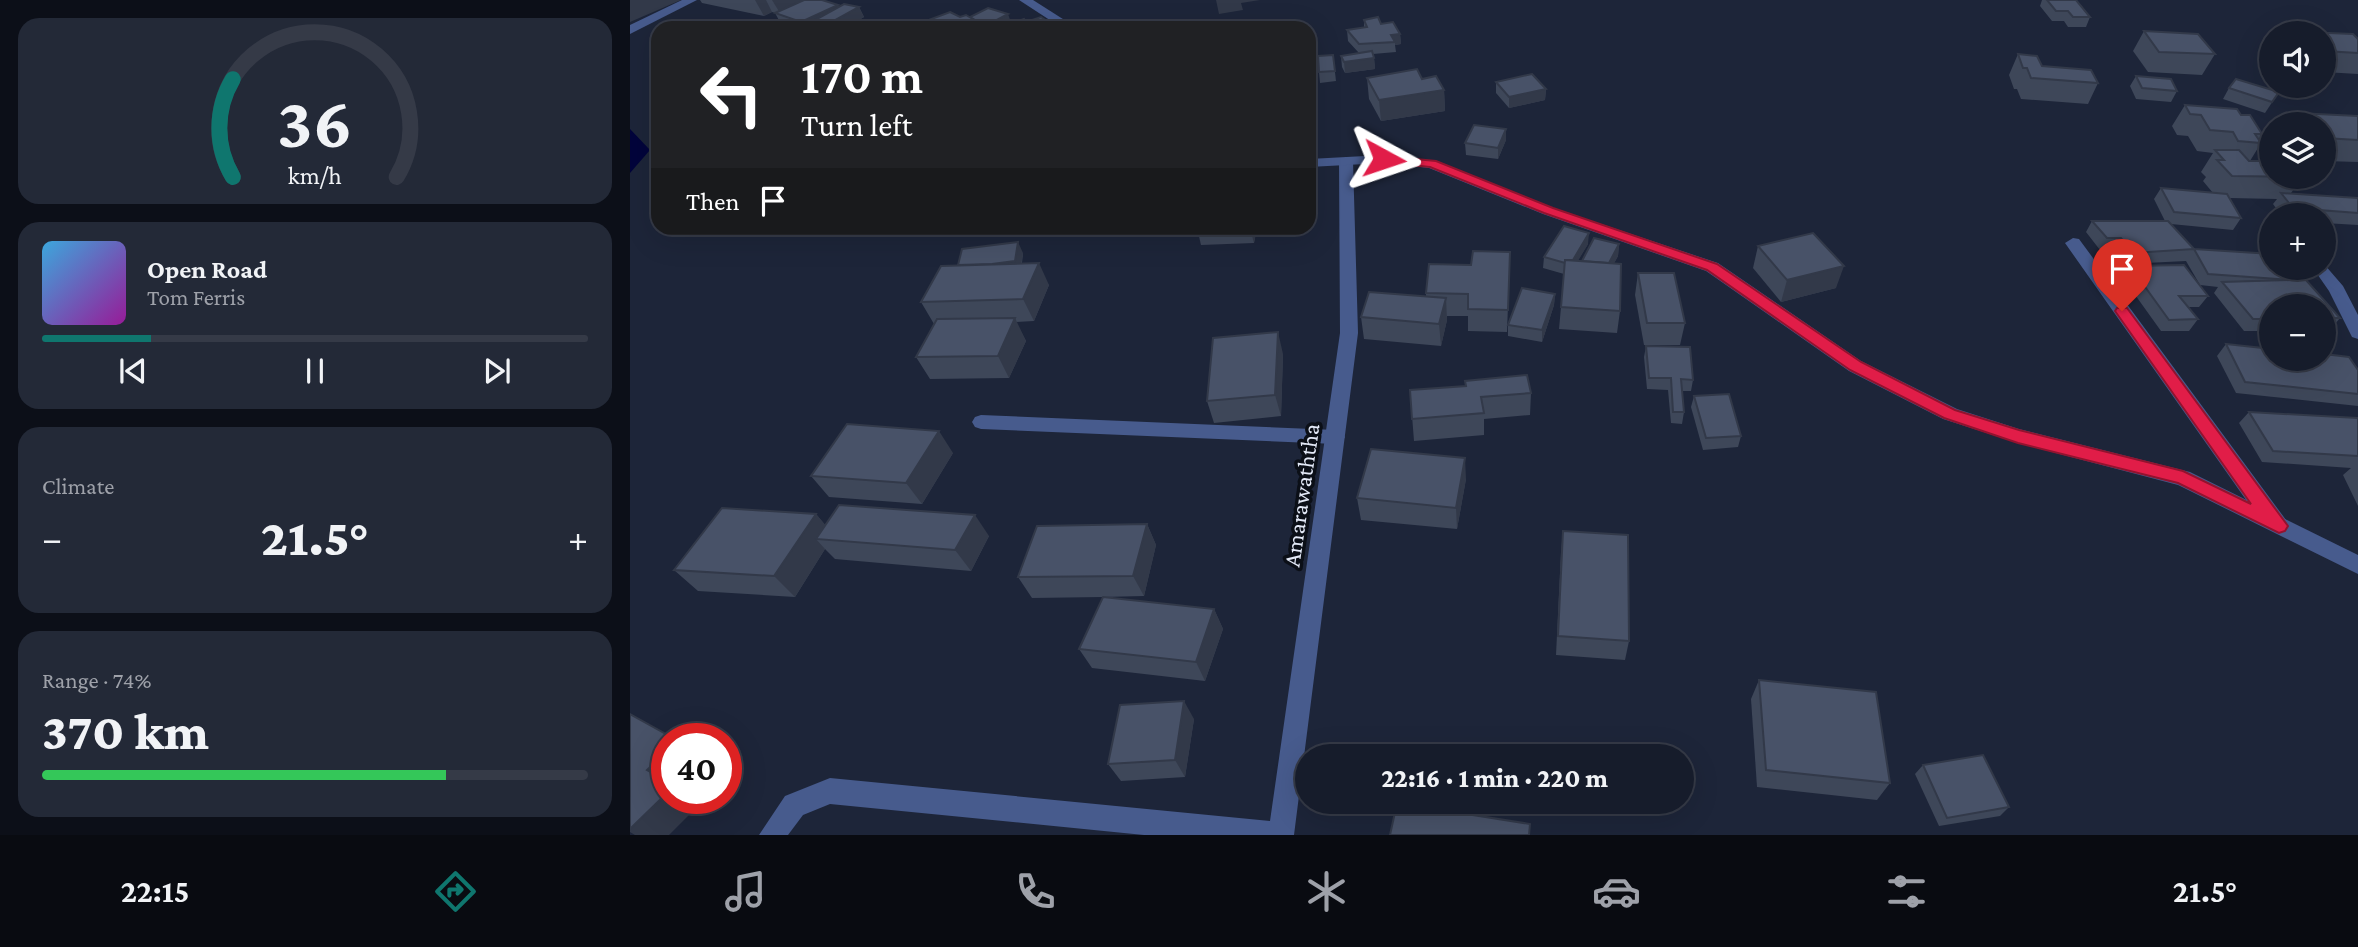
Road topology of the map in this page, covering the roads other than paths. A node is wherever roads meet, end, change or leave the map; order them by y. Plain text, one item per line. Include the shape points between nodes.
1 (691, 0) edge
2 (1025, 0) edge
3 (1060, 21) edge
4 (630, 30) edge
5 (1346, 161) junction
6 (1316, 163) edge
7 (2073, 243) dead end
8 (2330, 280) edge
9 (2358, 333) edge
10 (981, 422) dead end
11 (1336, 437) junction
12 (2279, 526) junction
13 (2358, 565) edge
14 (772, 835) edge
15 (1280, 835) edge

1 - 4 street
2 - 3 street
5 - 6 street
5 - 11 street, Amarawaththa via 1349,333
5 - 12 street via 1432,164 1548,211 1712,267 1855,366 1950,414 2183,478
7 - 12 street
8 - 9 street
10 - 11 lane
11 - 15 street, Amarawaththa
12 - 13 street
14 - 15 street via 794,805 830,791

